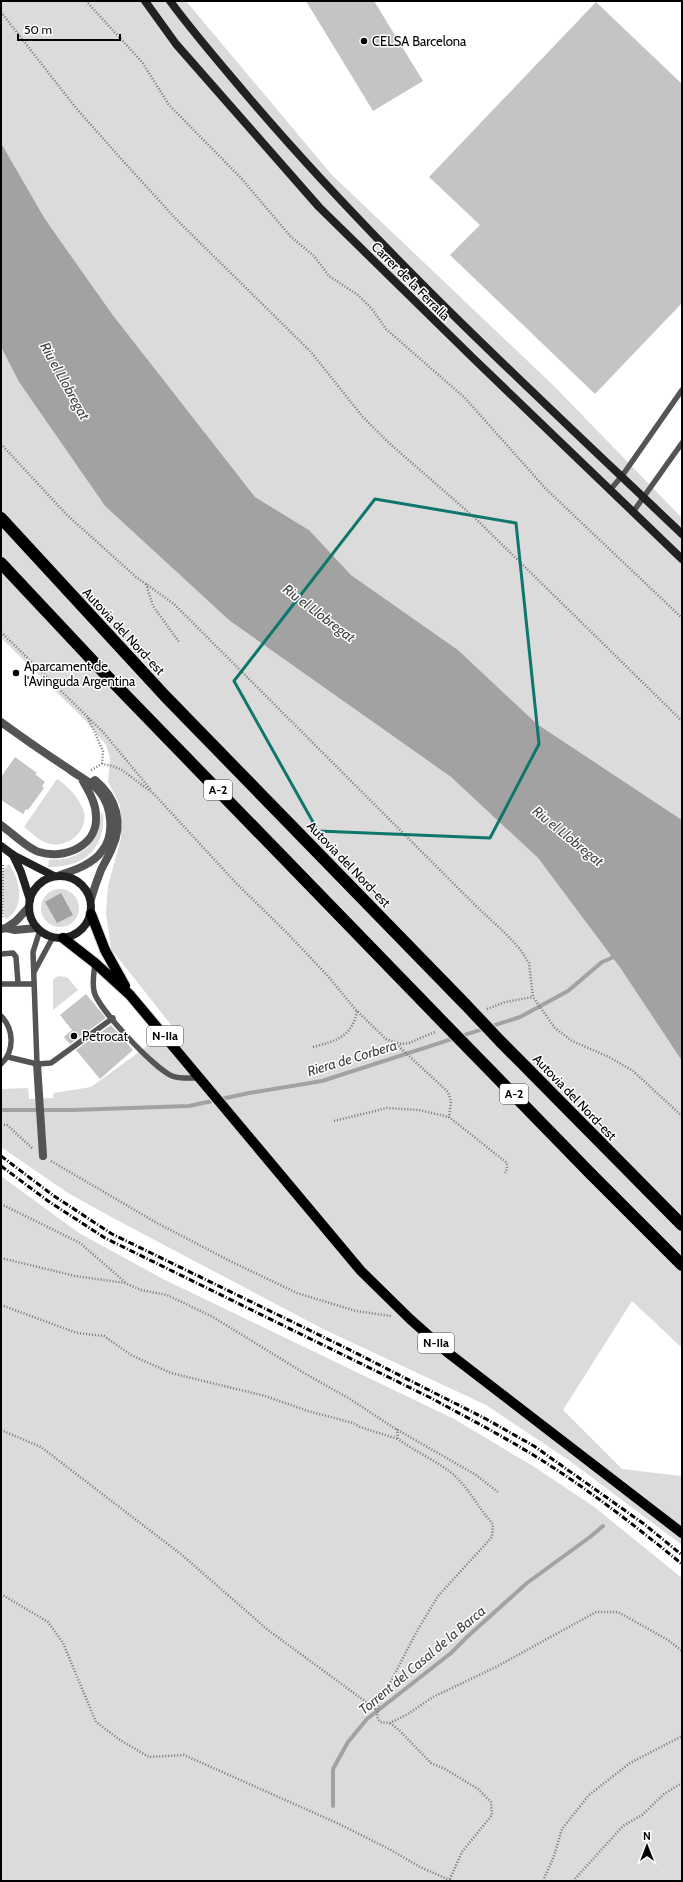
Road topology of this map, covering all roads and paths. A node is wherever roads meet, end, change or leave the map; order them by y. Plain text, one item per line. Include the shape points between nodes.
1 (86, 1) edge
2 (145, 1) edge
3 (170, 1) edge
4 (1, 12) edge
5 (682, 390) edge
6 (682, 443) edge
7 (1, 444) edge
8 (622, 476) junction
9 (610, 490) junction
10 (645, 499) junction
11 (634, 512) junction
12 (1, 518) edge
13 (682, 534) edge
14 (682, 559) edge
15 (1, 563) edge
16 (146, 584) junction
17 (682, 618) edge
18 (1, 632) edge
19 (179, 642) dead end
20 (88, 717) junction
21 (682, 721) edge
22 (1, 722) edge
23 (102, 764) junction
24 (86, 784) junction
25 (154, 794) junction
26 (1, 825) edge
27 (1, 846) edge
28 (13, 855) junction
29 (1, 867) edge
30 (57, 876) junction
31 (91, 899) junction
32 (29, 904) junction
33 (91, 914) junction
34 (2, 917) edge
35 (4, 929) edge
36 (38, 929) junction
37 (58, 938) junction
38 (1, 954) edge
39 (95, 964) junction
40 (34, 972) junction
41 (18, 983) junction
42 (1, 984) edge
43 (34, 984) junction
44 (130, 995) junction
45 (533, 997) junction
46 (490, 1008) dead end
47 (357, 1011) junction
48 (1, 1016) edge
49 (113, 1018) junction
50 (422, 1038) dead end
51 (394, 1042) junction
52 (313, 1047) dead end
53 (8, 1057) junction
54 (1, 1064) edge
55 (38, 1064) junction
56 (200, 1078) junction
57 (682, 1116) edge
58 (449, 1117) junction
59 (334, 1121) dead end
60 (1, 1124) edge
61 (43, 1156) junction
62 (505, 1173) dead end
63 (1, 1204) edge
64 (682, 1225) edge
65 (1, 1258) edge
66 (682, 1265) edge
67 (125, 1283) junction
68 (1, 1305) edge
69 (410, 1319) junction
70 (396, 1429) junction
71 (1, 1430) edge
72 (398, 1439) junction
73 (498, 1492) dead end
74 (682, 1533) edge
75 (1, 1594) edge
76 (682, 1651) edge
77 (377, 1710) junction
78 (390, 1723) junction
79 (682, 1736) edge
80 (682, 1783) edge
81 (450, 1881) edge
82 (543, 1881) edge
83 (573, 1881) edge

1 - 17 path via 142,62 169,105 241,178 291,237 314,256 329,276 358,295 386,329 465,398 546,489
2 - 9 street, Carrer de la Ferralla via 176,44 319,207
3 - 8 street, Carrer de la Ferralla via 305,163 413,276
4 - 21 path via 76,108 124,162 175,218 311,352 362,416 475,518
5 - 8 lane
6 - 10 lane
7 - 16 path via 66,514
8 - 9 lane
8 - 10 street, Carrer de la Ferralla
9 - 11 street, Carrer de la Ferralla
10 - 11 lane
10 - 13 street, Carrer de la Ferralla
11 - 14 street, Carrer de la Ferralla
12 - 64 highway, Autovia del Nord-est / A-2, bridge via 165,696
15 - 66 highway, A-2, bridge via 107,676
16 - 19 path via 153,606
16 - 45 path via 174,604 506,934 529,963
18 - 20 path
20 - 23 path via 103,751
20 - 25 path
22 - 24 street
23 - 24 path via 93,768
23 - 25 path via 122,770
24 - 26 street via 96,815 96,828 84,846 74,851 61,855 37,852
24 - 30 street via 98,791 108,811 108,836 103,851 92,860 76,870
24 - 31 street via 95,780 106,788 118,820 113,847 101,869
25 - 47 path via 235,882 327,975
27 - 28 street
28 - 30 street
28 - 32 street via 21,872
29 - 34 path via 3,864
30 - 31 street via 68,877 81,884
30 - 32 street via 34,888
31 - 33 street, N-IIa
32 - 35 street via 16,921
32 - 36 street via 31,918
33 - 37 street via 85,926 78,932
33 - 44 main road, N-IIa via 105,950
35 - 36 street
36 - 37 street, N-IIa
36 - 40 lane via 33,952
37 - 39 main road, N-IIa
37 - 40 lane
38 - 41 lane via 12,953 16,957
39 - 44 main road, N-IIa
39 - 49 lane via 94,992 101,1005
40 - 43 lane
41 - 42 lane
41 - 43 lane
43 - 55 lane
44 - 56 main road, N-IIa
45 - 46 path via 505,1002
45 - 57 path via 562,1035 633,1071
47 - 51 path via 386,1039
47 - 52 path via 354,1023 347,1033 337,1040
48 - 53 lane via 7,1022 11,1033
49 - 55 lane via 51,1063
49 - 56 lane via 163,1072 174,1077
50 - 51 path via 409,1043
51 - 58 path via 448,1092 451,1101
53 - 54 lane
53 - 55 lane
55 - 61 street
56 - 69 main road, N-IIa via 361,1271
58 - 59 path via 419,1110 387,1108
58 - 62 path via 507,1163
60 - 61 path via 7,1126
61 - 69 path via 157,1223 297,1293 356,1311
63 - 67 path via 80,1243
65 - 67 path via 75,1276
67 - 70 path via 141,1290 167,1295 214,1316
68 - 72 path via 77,1333 104,1336 130,1355 171,1373 265,1396
69 - 74 main road, N-IIa via 446,1352
70 - 72 path
70 - 73 path via 476,1475
71 - 77 path via 41,1447 182,1555 268,1630
72 - 77 path via 454,1475 471,1493 493,1524 492,1537 438,1596 417,1631
75 - 81 path via 48,1622 63,1643 96,1722 120,1740 150,1757 184,1755 337,1822
76 - 78 path via 668,1640 618,1612 596,1612 502,1664 433,1697
77 - 78 path via 380,1722
78 - 81 path via 431,1763 478,1789 491,1802 492,1815 462,1852
79 - 82 path via 630,1763 589,1795 562,1829
80 - 83 path via 664,1794 642,1815 623,1826

